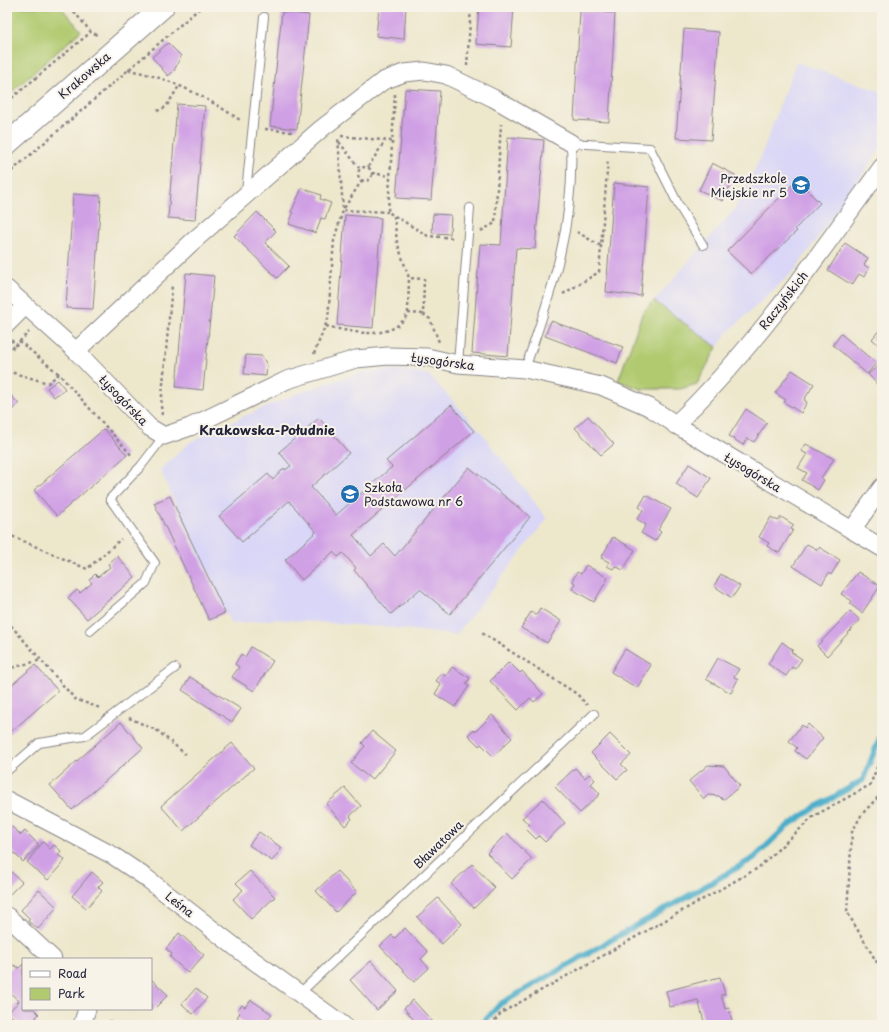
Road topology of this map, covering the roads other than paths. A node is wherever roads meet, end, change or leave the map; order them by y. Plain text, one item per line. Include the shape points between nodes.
1 (163, 7) edge
2 (264, 17) dead end
3 (571, 143) junction
4 (7, 144) edge
5 (882, 167) edge
6 (246, 195) junction
7 (470, 208) dead end
8 (703, 245) dead end
9 (7, 289) edge
10 (25, 306) junction
11 (7, 324) edge
12 (76, 351) junction
13 (458, 364) junction
14 (525, 369) junction
15 (675, 425) junction
16 (164, 436) junction
17 (882, 487) edge
18 (852, 530) junction
19 (882, 548) edge
20 (90, 631) dead end
21 (174, 668) dead end
22 (594, 714) road end
23 (7, 771) edge
24 (7, 800) edge
25 (7, 916) edge
26 (52, 958) edge
27 (300, 993) junction
28 (87, 1010) edge
29 (82, 1025) edge
30 (343, 1025) edge

1 - 4 street, Krakowska
2 - 6 lane
3 - 6 street via 502,103 446,75 424,71 404,72 383,81 321,129
3 - 8 lane via 650,148 679,206
3 - 14 lane via 573,176 566,226 548,304
5 - 15 street, Raczyńskich via 770,317 708,393
6 - 12 street via 174,258
7 - 13 lane
9 - 10 street, Łysogórska
10 - 11 street
10 - 12 street, Łysogórska
12 - 16 street, Łysogórska via 149,427
13 - 14 street, Łysogórska
13 - 16 street, Łysogórska via 427,357 388,356 356,360 287,380 190,427
14 - 15 street, Łysogórska via 601,386 649,407
15 - 18 street, Łysogórska
16 - 20 lane via 141,466 110,499 155,563 146,583
17 - 18 street
18 - 19 street, Łysogórska
21 - 23 lane via 85,736 38,743
22 - 27 lane, Bławatowa
24 - 27 street, Leśna via 99,848 139,873
25 - 26 street
27 - 30 street, Leśna
28 - 29 street

